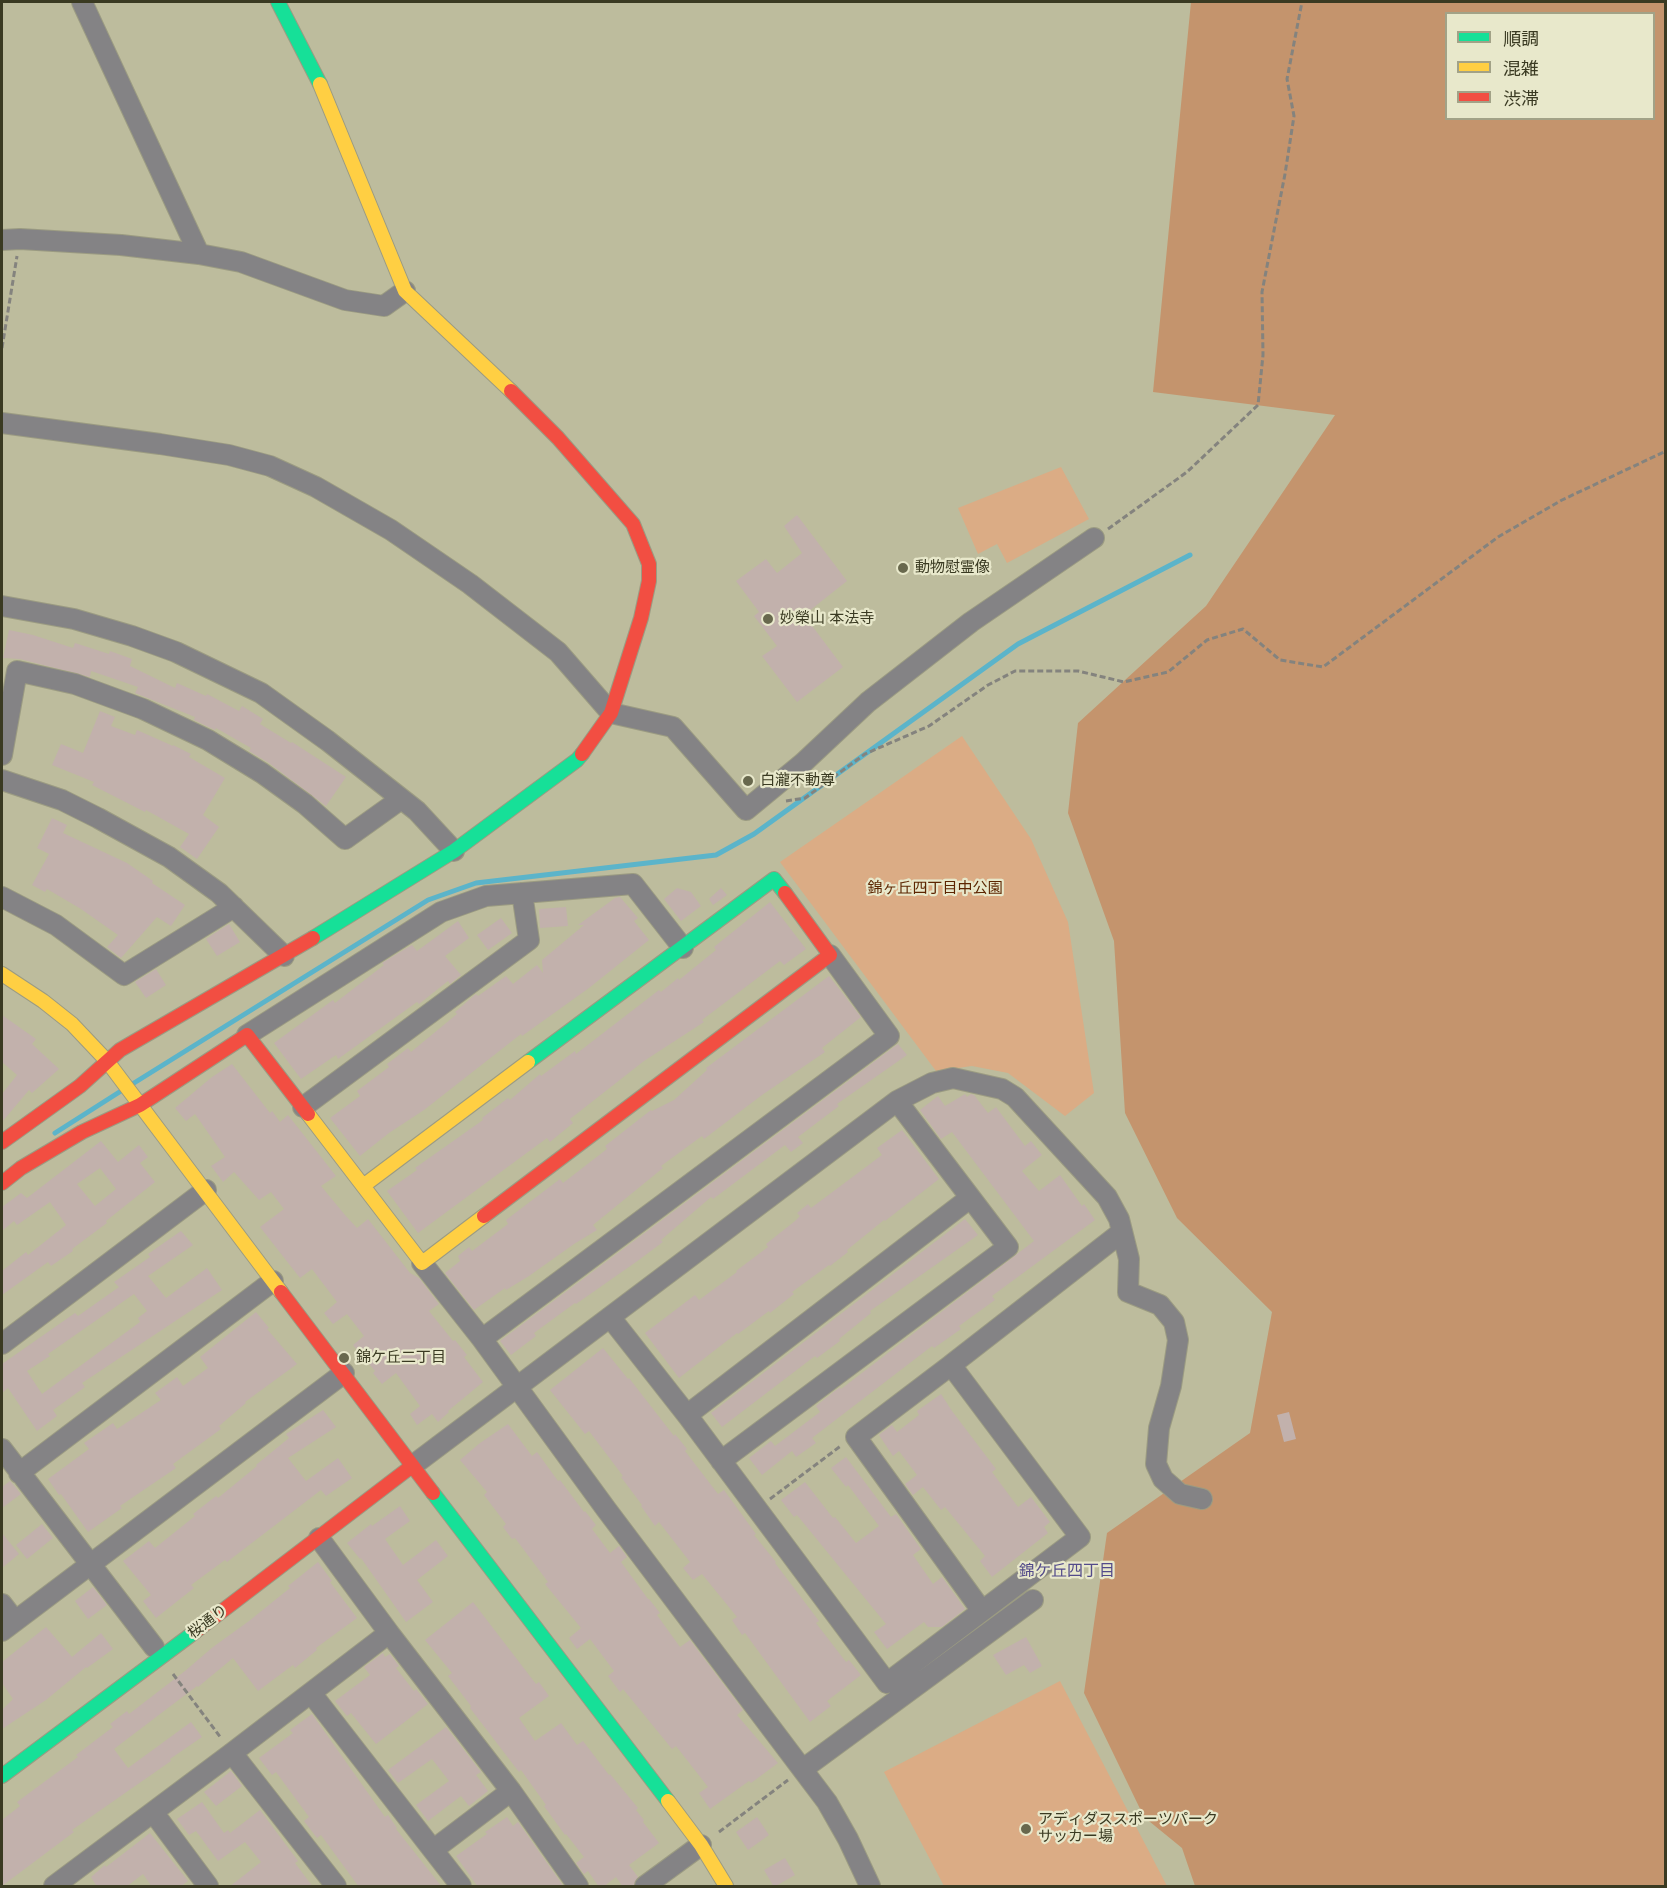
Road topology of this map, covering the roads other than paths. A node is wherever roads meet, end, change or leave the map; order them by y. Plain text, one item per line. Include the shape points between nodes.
1 (82, 2) edge
2 (278, 2) edge
3 (7, 237) edge
4 (199, 254) junction
5 (405, 291) junction
6 (2, 423) edge
7 (1094, 538) road end
8 (2, 606) edge
9 (611, 713) junction
10 (2, 755) edge
11 (2, 780) edge
12 (401, 799) junction
13 (454, 851) junction
14 (522, 893) junction
15 (2, 897) edge
16 (234, 907) junction
17 (683, 948) junction
18 (830, 955) junction
19 (284, 956) junction
20 (2, 974) edge
21 (247, 1035) junction
22 (107, 1061) junction
23 (897, 1101) junction
24 (140, 1105) junction
25 (303, 1107) junction
26 (2, 1142) edge
27 (2, 1183) edge
28 (363, 1186) junction
29 (206, 1190) junction
30 (970, 1198) junction
31 (1122, 1232) junction
32 (422, 1263) junction
33 (273, 1281) junction
34 (610, 1317) junction
35 (482, 1339) junction
36 (2, 1344) edge
37 (951, 1365) junction
38 (344, 1373) junction
39 (518, 1387) junction
40 (687, 1415) junction
41 (2, 1449) edge
42 (721, 1461) junction
43 (412, 1466) junction
44 (19, 1473) junction
45 (1202, 1500) dead end
46 (319, 1538) junction
47 (89, 1565) junction
48 (1033, 1600) dead end
49 (2, 1604) edge
50 (982, 1611) junction
51 (8, 1626) edge
52 (389, 1633) junction
53 (154, 1647) dead end
54 (311, 1693) junction
55 (232, 1753) junction
56 (803, 1769) junction
57 (2, 1776) edge
58 (511, 1791) junction
59 (153, 1812) junction
60 (708, 1840) junction
61 (433, 1850) junction
62 (77, 1880) edge
63 (54, 1887) edge
64 (208, 1887) edge
65 (336, 1887) edge
66 (461, 1887) edge
67 (578, 1887) edge
68 (645, 1887) edge
69 (726, 1887) edge
70 (870, 1887) edge

1 - 4 street
2 - 5 street via 320,85
3 - 4 street
4 - 5 street via 241,262 345,300 384,306
5 - 9 street via 518,397 633,524 649,564 649,581
6 - 9 street via 229,455 270,466 316,487 392,530 524,625 558,652
7 - 9 street via 971,622 868,702 746,810 673,727
8 - 12 street via 74,619 132,636 176,652 261,693
9 - 13 street via 577,760
10 - 12 street via 17,671 75,684 114,698 208,740 305,804 345,839
11 - 16 street via 62,801 118,829 191,872
12 - 13 street
13 - 19 street
14 - 17 street via 633,884
14 - 21 street via 486,896 441,912
14 - 25 street via 529,940
15 - 16 street via 56,925 124,975
16 - 19 street
17 - 18 street via 774,879
17 - 28 street
18 - 32 street
18 - 35 street via 889,1036
19 - 22 street
20 - 22 street via 72,1024
21 - 24 street
21 - 25 street
22 - 24 street
22 - 26 street via 80,1086
23 - 30 street
23 - 31 street via 932,1083 953,1078 1002,1089 1015,1097 1107,1197
23 - 34 street
24 - 27 street via 82,1132
24 - 29 street
25 - 28 street
28 - 32 street
29 - 33 street
29 - 36 street
30 - 40 street
30 - 42 street via 1008,1247
31 - 37 street
31 - 45 street via 1129,1259 1128,1292 1160,1305 1174,1322 1178,1340 1159,1428 1156,1464 1163,1479 1180,1494
32 - 35 street
33 - 38 street
33 - 44 street
34 - 39 street
34 - 40 street
35 - 39 street
37 - 50 street via 856,1437
37 - 50 street via 1080,1537
38 - 43 street
38 - 47 street
39 - 43 street
39 - 56 street
40 - 42 street
41 - 44 street
42 - 50 street via 887,1683
43 - 46 street, 桜通り
43 - 60 street
44 - 47 street
46 - 52 street
46 - 57 street, 桜通り
47 - 51 street
47 - 53 street
48 - 56 street
49 - 51 street
52 - 54 street
52 - 58 street
54 - 55 street
54 - 61 street
55 - 59 street
55 - 65 street
56 - 70 street via 827,1802
58 - 61 street
58 - 67 street
59 - 62 street
59 - 64 street
60 - 68 street
60 - 69 street
61 - 66 street
62 - 63 street

